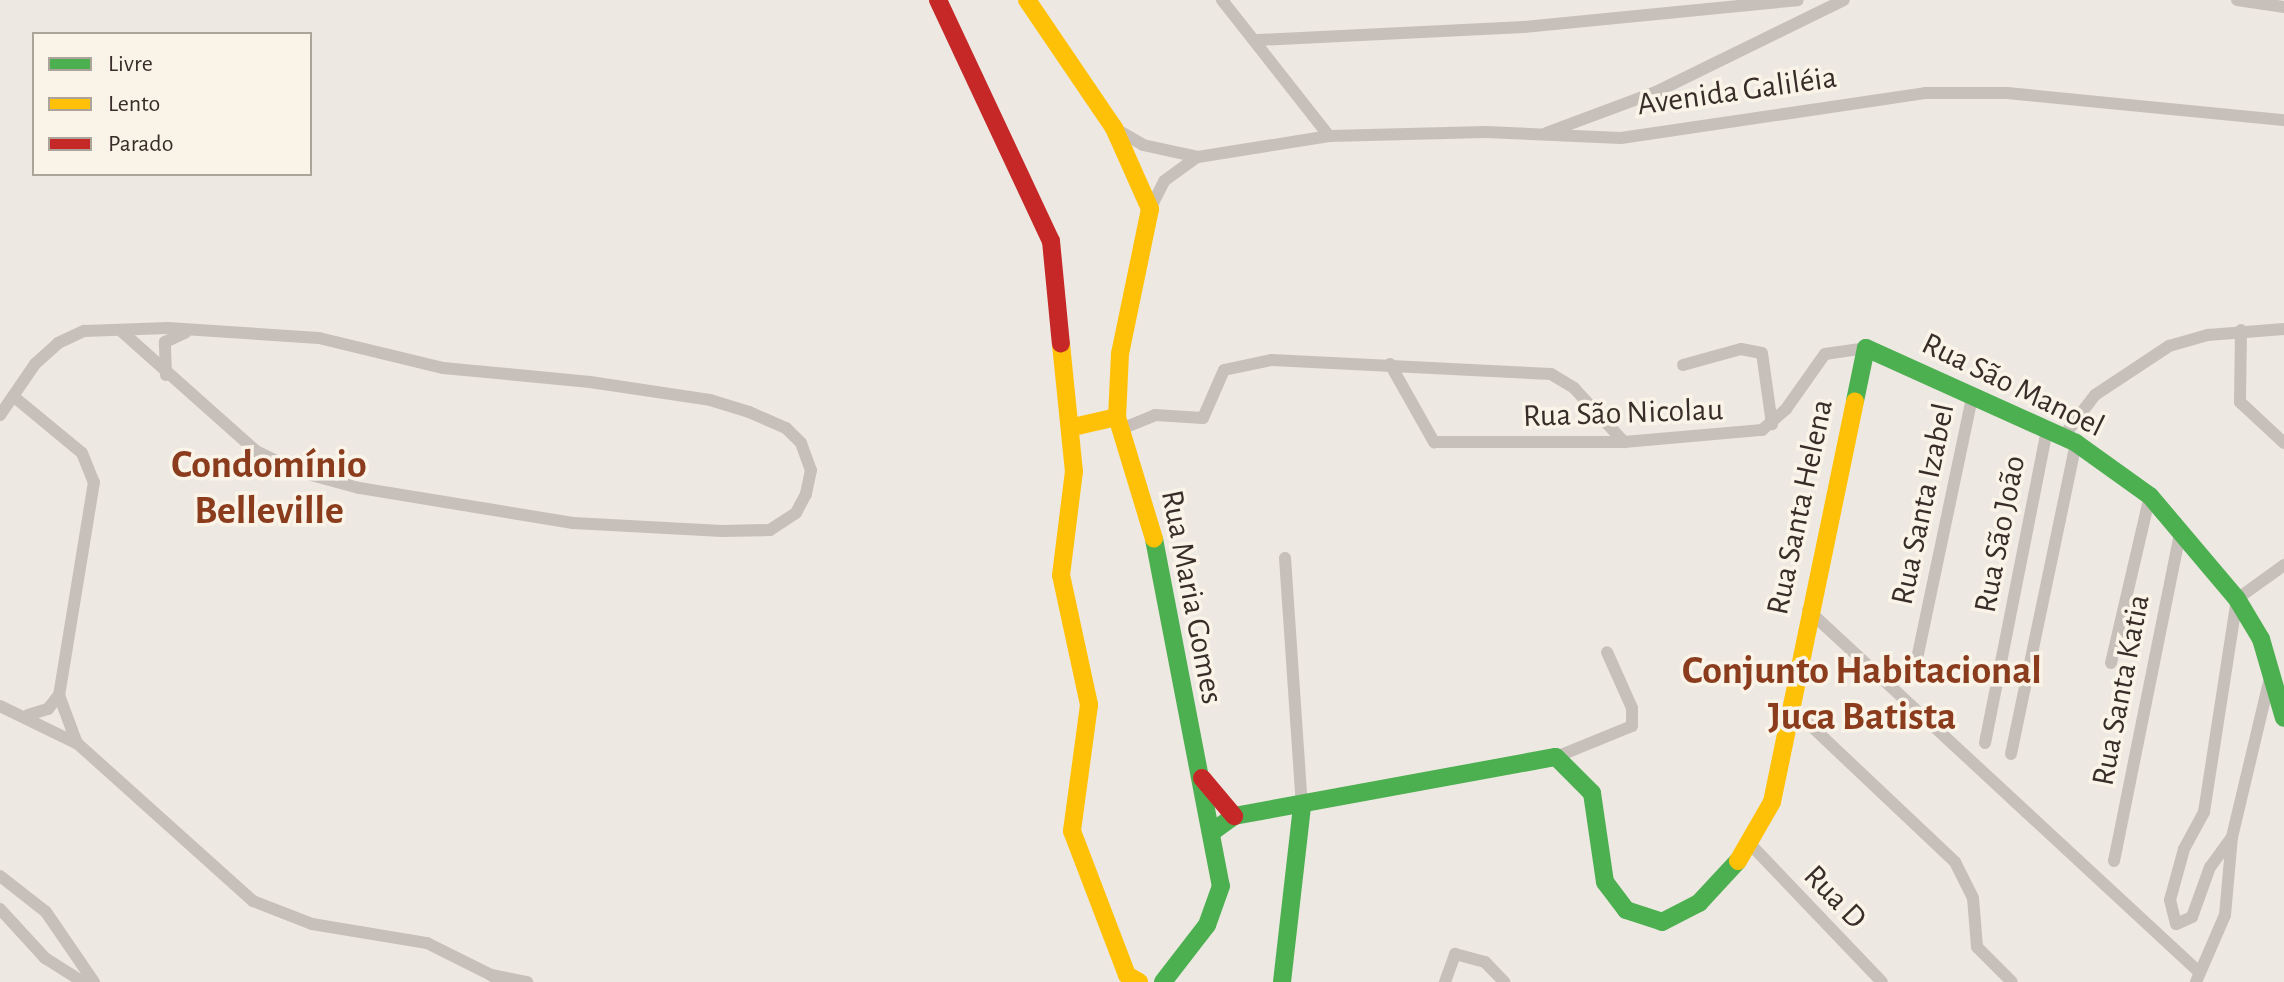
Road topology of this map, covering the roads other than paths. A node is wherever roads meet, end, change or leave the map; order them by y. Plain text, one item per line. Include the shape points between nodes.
1 (938, 0) edge
2 (1027, 0) edge
3 (1222, 0) edge
4 (1798, 0) edge
5 (1844, 0) edge
6 (2237, 0) edge
7 (2284, 7) edge
8 (1258, 40) junction
9 (2284, 120) edge
10 (1114, 128) junction
11 (1539, 135) junction
12 (1329, 136) junction
13 (1198, 157) junction
14 (1150, 209) junction
15 (193, 329) junction
16 (2284, 329) edge
17 (120, 330) junction
18 (2241, 330) junction
19 (1866, 348) junction
20 (1390, 364) junction
21 (1683, 365) dead end
22 (167, 375) junction
23 (1973, 394) junction
24 (13, 396) junction
25 (0, 415) edge
26 (1119, 423) junction
27 (1772, 424) junction
28 (1073, 427) junction
29 (2062, 436) junction
30 (1624, 442) junction
31 (2284, 443) edge
32 (2150, 496) junction
33 (2181, 530) junction
34 (1285, 558) dead end
35 (2284, 565) edge
36 (2237, 599) junction
37 (1807, 610) junction
38 (1607, 652) dead end
39 (2111, 663) dead end
40 (2272, 672) junction
41 (1914, 673) dead end
42 (59, 695) junction
43 (0, 706) edge
44 (1790, 706) junction
45 (28, 715) junction
46 (2284, 718) edge
47 (1985, 743) dead end
48 (78, 744) junction
49 (2011, 754) dead end
50 (1556, 757) junction
51 (1198, 773) junction
52 (1302, 807) junction
53 (1234, 816) junction
54 (1212, 832) junction
55 (2232, 837) junction
56 (1752, 846) junction
57 (2114, 861) dead end
58 (0, 876) edge
59 (0, 909) edge
60 (62, 976) edge
61 (2197, 977) edge
62 (497, 978) edge
63 (1131, 980) edge
64 (83, 982) edge
65 (94, 982) edge
66 (527, 982) edge
67 (1163, 982) edge
68 (1282, 982) edge
69 (1445, 982) edge
70 (1504, 982) edge
71 (1882, 982) edge
72 (2012, 982) edge

1 - 28 street via 1051,241
2 - 10 street
3 - 8 street
4 - 8 street via 1524,27
5 - 11 street via 1656,92
6 - 7 street
8 - 12 street
9 - 11 street, Avenida Galiléia via 2007,93 1925,93 1621,138
10 - 13 street via 1143,145
10 - 14 street
11 - 12 street, Avenida Galiléia
12 - 13 street, Avenida Galiléia
13 - 14 street via 1164,181
14 - 26 street, Rua Maria Gomes via 1122,341
15 - 17 street
15 - 22 street via 165,342
15 - 22 street via 319,338 443,368 710,400 786,428 801,443 811,470 806,494 796,513 770,530 573,523 474,510 297,471 256,451
16 - 18 street
17 - 22 street
17 - 24 street via 84,331 58,343
18 - 29 street via 2169,346 2095,395
18 - 31 street via 2240,402
19 - 23 street, Rua São Manoel
19 - 27 street via 1825,354
19 - 37 street, Rua Santa Helena
20 - 26 street via 1272,360 1236,365 1217,377 1203,418 1155,415
20 - 30 street via 1551,374 1574,388
20 - 30 street, Rua São Nicolau via 1434,442
21 - 27 street via 1741,349 1762,353
23 - 29 street, Rua São Manoel
23 - 41 street, Rua Santa Izabel
24 - 25 street
24 - 42 street via 82,453 94,482
26 - 28 street
26 - 51 street, Rua Maria Gomes via 1152,524
27 - 30 street, Rua São Nicolau via 1748,434
28 - 63 street via 1074,471 1061,575 1089,705 1072,831
29 - 32 street, Rua São Manoel
29 - 47 street, Rua São João
29 - 49 street, Rua São João
32 - 33 street, Rua São Manoel
32 - 39 street, Rua Santa Katia
33 - 36 street, Rua São Manoel
33 - 57 street, Rua Santa Katia
34 - 52 street
35 - 36 street
36 - 40 street, Rua São Manoel
36 - 55 street via 2204,812 2184,849 2170,900 2176,924 2192,917 2210,867
37 - 44 street, Rua Santa Helena
37 - 61 street
38 - 50 street via 1632,708 1632,726
40 - 46 street, Rua São Manoel
40 - 55 street
42 - 45 street via 48,709
42 - 48 street
43 - 45 street
44 - 56 street, Rua Santa Helena via 1772,802
44 - 72 street via 1955,862 1973,898 1977,947
45 - 48 street
48 - 62 street via 253,901 312,924 427,943
50 - 52 street
50 - 56 street, Rua Santa Helena via 1592,793 1605,882 1626,910 1662,922 1679,917
51 - 53 street
51 - 54 street, Rua Maria Gomes
52 - 53 street
52 - 68 street
53 - 54 street
54 - 67 street, Rua Maria Gomes via 1220,865 1217,901 1207,925
55 - 61 street via 2225,915
56 - 71 street, Rua D
58 - 65 street via 46,912
59 - 60 street
60 - 64 street
62 - 66 street
69 - 70 street via 1455,954 1485,962

